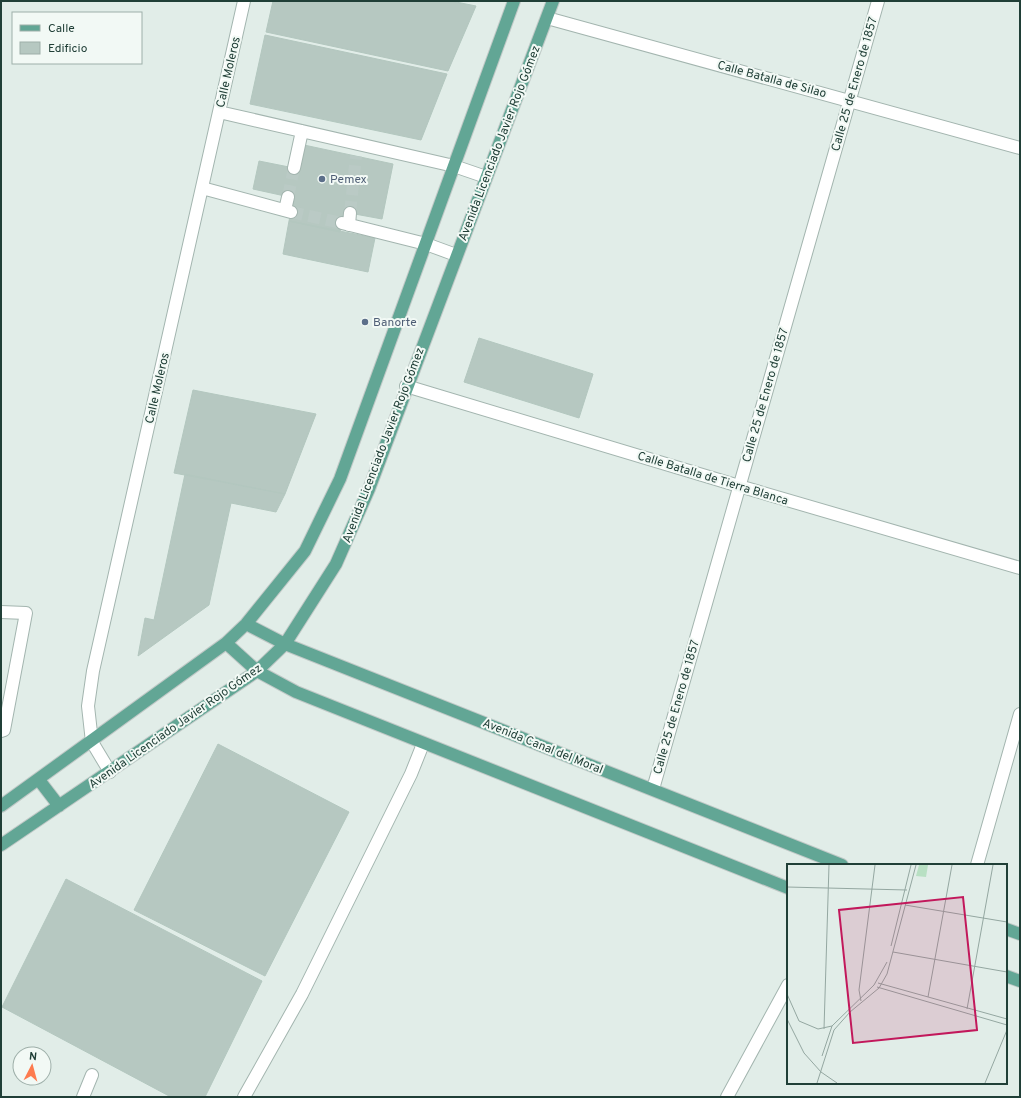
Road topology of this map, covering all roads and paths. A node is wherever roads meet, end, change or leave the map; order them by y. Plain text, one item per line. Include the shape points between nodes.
1 (244, 1) edge
2 (514, 1) edge
3 (553, 1) edge
4 (878, 1) edge
5 (547, 18) junction
6 (848, 100) junction
7 (219, 112) junction
8 (302, 131) junction
9 (1020, 148) edge
10 (454, 166) junction
11 (294, 168) tunnel mouth
12 (486, 177) junction
13 (202, 188) junction
14 (288, 197) tunnel mouth
15 (350, 213) tunnel mouth
16 (426, 244) junction
17 (456, 255) junction
18 (406, 386) junction
19 (739, 486) junction
20 (1020, 568) edge
21 (1, 612) edge
22 (246, 624) junction
23 (226, 643) junction
24 (285, 644) junction
25 (257, 671) junction
26 (1020, 714) edge
27 (1, 731) edge
28 (92, 742) junction
29 (423, 744) junction
30 (110, 772) junction
31 (39, 780) junction
32 (653, 790) junction
33 (1, 806) edge
34 (59, 806) junction
35 (1, 846) edge
36 (839, 864) edge
37 (977, 864) edge
38 (787, 888) edge
39 (1007, 929) edge
40 (1020, 934) edge
41 (1007, 976) edge
42 (1020, 981) edge
43 (787, 987) edge
44 (92, 1075) dead end
45 (83, 1097) edge
46 (244, 1097) edge
47 (727, 1097) edge

1 - 7 street, Calle Moleros
2 - 10 main road
3 - 5 main road, Avenida Licenciado Javier Rojo Gómez
4 - 6 street, Calle 25 de Enero de 1857
5 - 6 street, Calle Batalla de Silao
5 - 12 main road, Avenida Licenciado Javier Rojo Gómez
6 - 9 street, Calle Batalla de Silao
6 - 19 street, Calle 25 de Enero de 1857
7 - 8 street
7 - 13 street, Calle Moleros
8 - 10 street via 357,150
8 - 11 street
10 - 12 street
10 - 16 main road
12 - 17 main road, Avenida Licenciado Javier Rojo Gómez
13 - 14 street via 288,211
13 - 28 street, Calle Moleros via 92,670 88,706
15 - 16 street via 346,224
16 - 17 street
16 - 22 main road via 340,479 305,552
17 - 18 main road, Avenida Licenciado Javier Rojo Gómez
18 - 19 street, Calle Batalla de Tierra Blanca
18 - 24 main road, Avenida Licenciado Javier Rojo Gómez via 368,489 336,564
19 - 20 street, Calle Batalla de Tierra Blanca
19 - 32 street, Calle 25 de Enero de 1857
21 - 27 street via 26,613 4,730
22 - 23 main road
22 - 24 main road, Avenida Canal del Moral
23 - 25 main road
23 - 28 main road
24 - 25 main road, Avenida Licenciado Javier Rojo Gómez
24 - 32 main road, Avenida Canal del Moral
25 - 29 main road via 296,692
25 - 30 main road, Avenida Licenciado Javier Rojo Gómez
26 - 37 street
28 - 30 street, Calle Moleros
28 - 31 main road
29 - 38 main road
29 - 46 street via 411,774 302,994
30 - 34 main road, Avenida Licenciado Javier Rojo Gómez
31 - 33 main road
31 - 34 main road
32 - 36 main road, Avenida Canal del Moral
34 - 35 main road, Avenida Licenciado Javier Rojo Gómez
39 - 40 main road
41 - 42 main road
43 - 47 street
44 - 45 street

